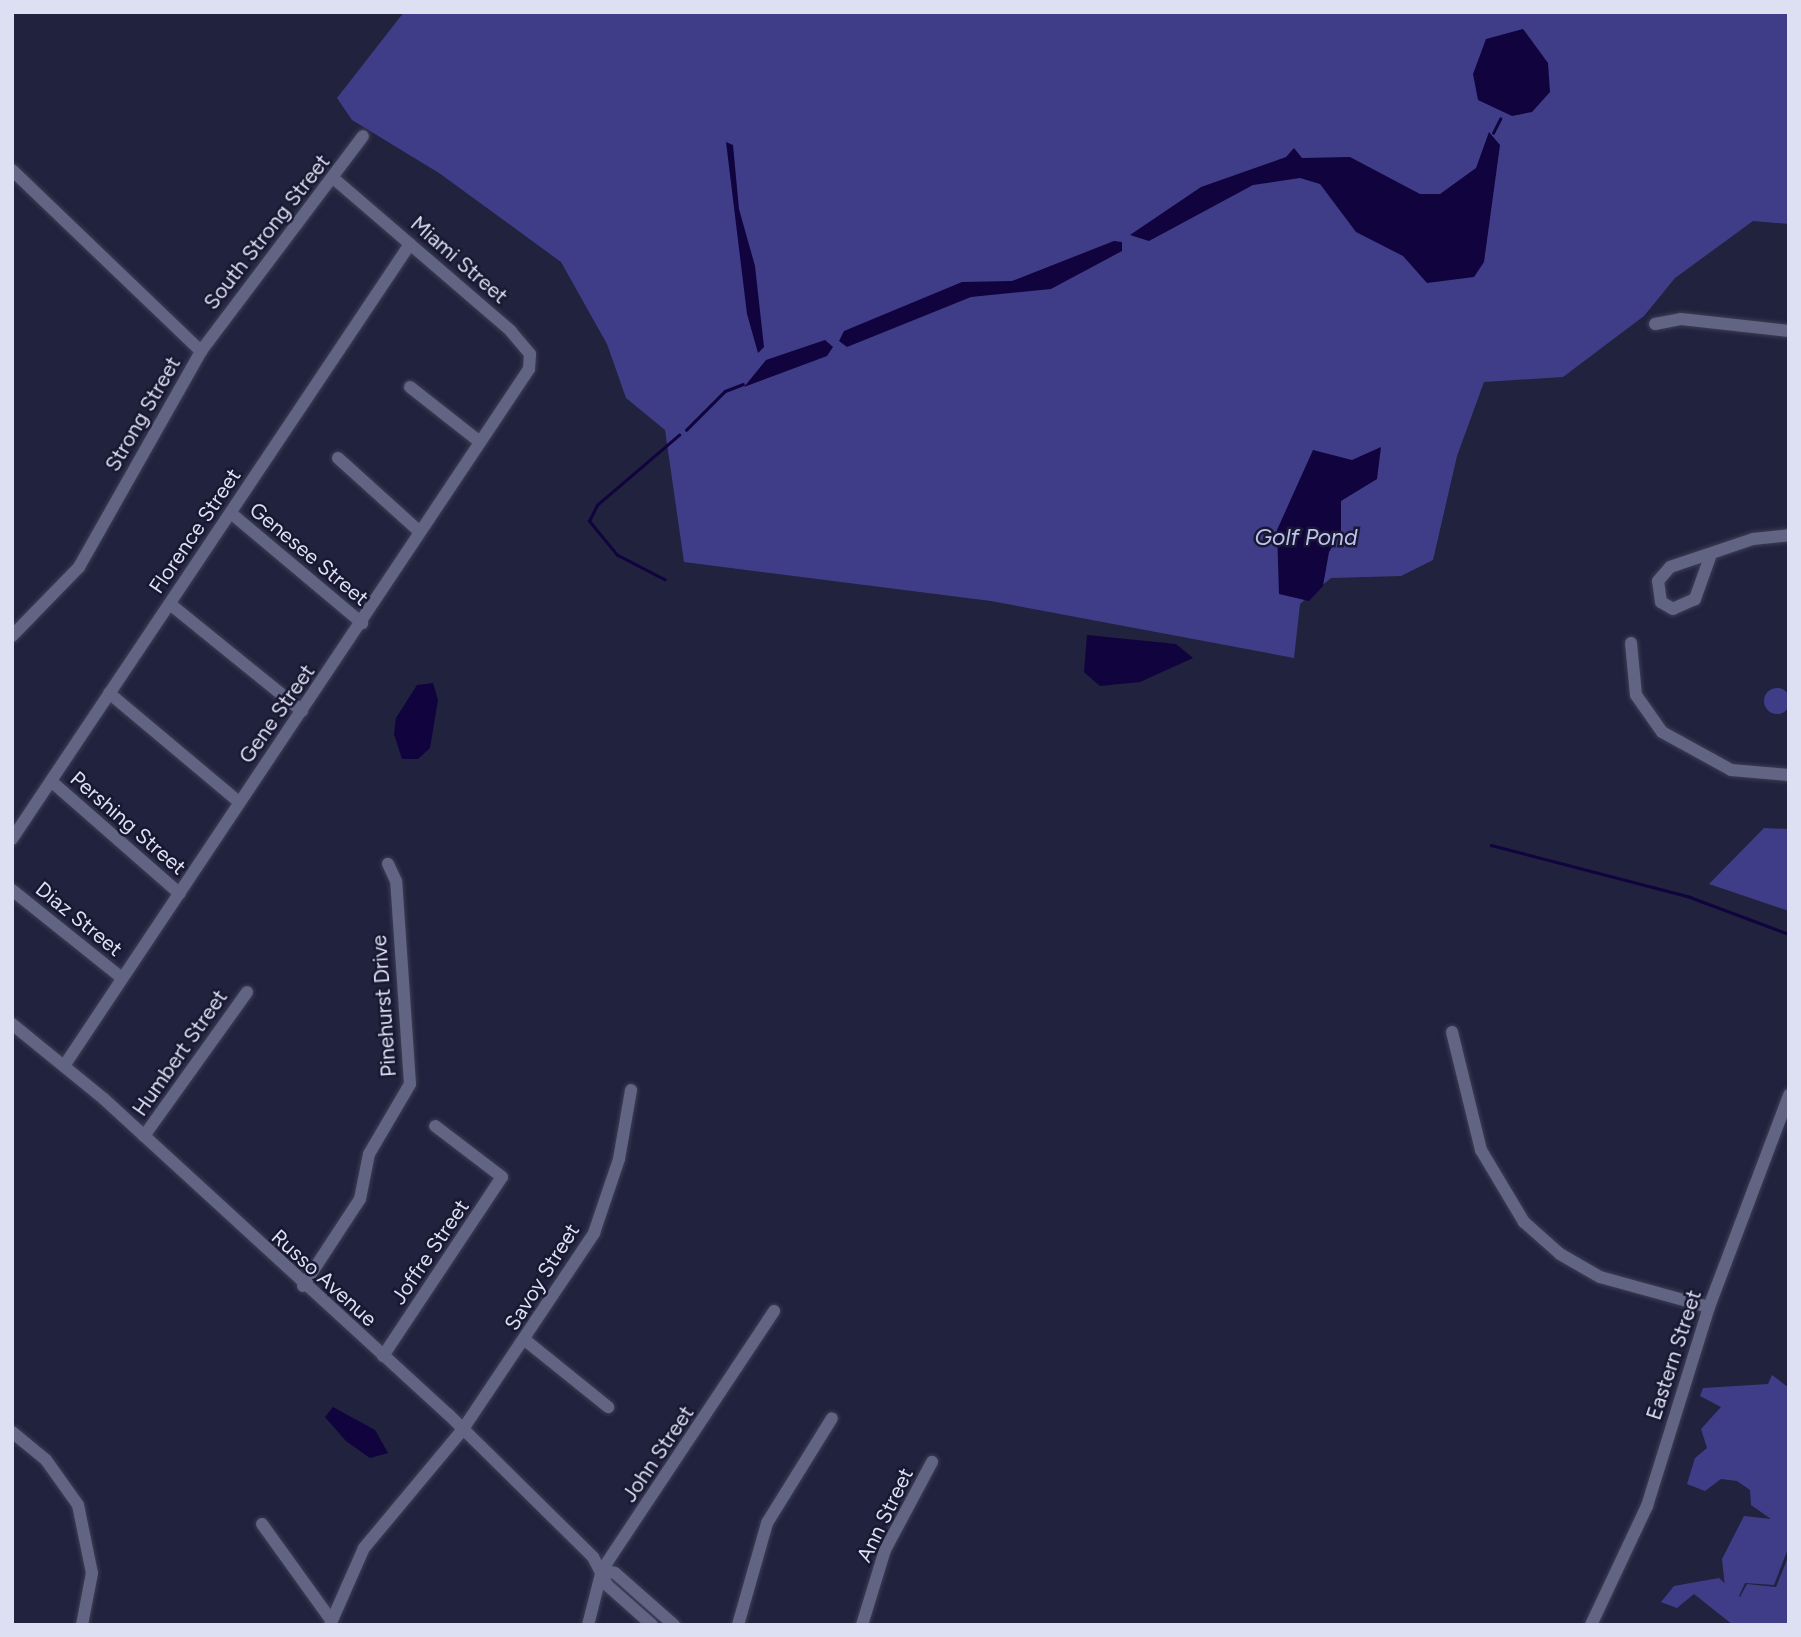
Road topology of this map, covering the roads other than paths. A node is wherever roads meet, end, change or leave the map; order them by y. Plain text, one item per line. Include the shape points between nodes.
1 (363, 135) dead end
2 (13, 172) edge
3 (334, 179) junction
4 (410, 244) junction
5 (1655, 324) dead end
6 (1789, 331) edge
7 (201, 351) junction
8 (522, 384) joint
9 (411, 387) dead end
10 (480, 442) junction
11 (338, 458) dead end
12 (232, 514) junction
13 (420, 532) junction
14 (1789, 535) edge
15 (1710, 557) junction
16 (170, 604) junction
17 (362, 623) junction
18 (12, 636) edge
19 (1632, 643) dead end
20 (109, 693) junction
21 (302, 711) junction
22 (1789, 775) edge
23 (51, 781) junction
24 (239, 802) junction
25 (12, 839) edge
26 (388, 864) dead end
27 (12, 890) edge
28 (180, 894) junction
29 (122, 978) junction
30 (247, 992) dead end
31 (12, 1024) edge
32 (1452, 1032) dead end
33 (64, 1066) junction
34 (631, 1090) dead end
35 (1788, 1101) edge
36 (435, 1126) dead end
37 (144, 1136) junction
38 (303, 1286) junction
39 (1709, 1307) junction
40 (774, 1311) dead end
41 (525, 1340) junction
42 (383, 1356) junction
43 (608, 1407) dead end
44 (832, 1419) dead end
45 (464, 1429) junction
46 (12, 1432) edge
47 (932, 1462) dead end
48 (262, 1524) dead end
49 (602, 1570) junction
50 (330, 1622) edge
51 (82, 1625) edge
52 (588, 1625) edge
53 (652, 1625) edge
54 (674, 1625) edge
55 (738, 1625) edge
56 (862, 1625) edge
57 (1591, 1625) edge

1 - 3 street, South Strong Street
2 - 7 street, Strong Street
3 - 4 street, Miami Street
3 - 7 street, South Strong Street
4 - 8 street, Miami Street via 524,345 531,363
4 - 12 street, Florence Street
5 - 6 street via 1681,319
7 - 18 street, Strong Street via 79,567
8 - 10 street, Gene Street
9 - 10 street
10 - 13 street, Gene Street
11 - 13 street
12 - 16 street, Florence Street
12 - 17 street, Genesee Street
13 - 17 street, Gene Street
14 - 15 street via 1753,539
15 - 15 street via 1665,570 1657,587 1661,602 1673,609 1695,599
16 - 20 street, Florence Street
16 - 21 street
17 - 21 street, Gene Street
19 - 22 street via 1636,695 1662,732 1731,770
20 - 23 street, Florence Street
20 - 24 street
21 - 24 street, Gene Street
23 - 25 street, Florence Street
23 - 28 street, Pershing Street
24 - 28 street, Gene Street
26 - 38 street, Pinehurst Drive via 396,881 410,1084 369,1154 360,1199
27 - 29 street, Diaz Street
28 - 29 street, Gene Street
29 - 33 street, Gene Street
30 - 37 street, Humbert Street
31 - 33 street, Russo Avenue
32 - 39 street via 1481,1150 1524,1222 1560,1254 1600,1277
33 - 37 street, Russo Avenue
34 - 41 street, Savoy Street via 619,1159 594,1233
35 - 39 street, Eastern Street
36 - 42 street, Joffre Street via 496,1170 499,1185
37 - 38 street, Russo Avenue
38 - 42 street, Russo Avenue
39 - 57 street, Eastern Street via 1647,1506
40 - 49 street, John Street
41 - 43 street
41 - 45 street, Savoy Street
42 - 45 street, Russo Avenue
44 - 55 street via 766,1523
45 - 49 street, Russo Avenue
45 - 50 street, Savoy Street via 364,1548
46 - 51 street via 46,1460 78,1505 92,1573
47 - 56 street, Ann Street via 885,1549
48 - 50 street
49 - 52 street, John Street
49 - 53 street, Russo Avenue via 607,1585
49 - 54 street, Russo Avenue via 615,1573

